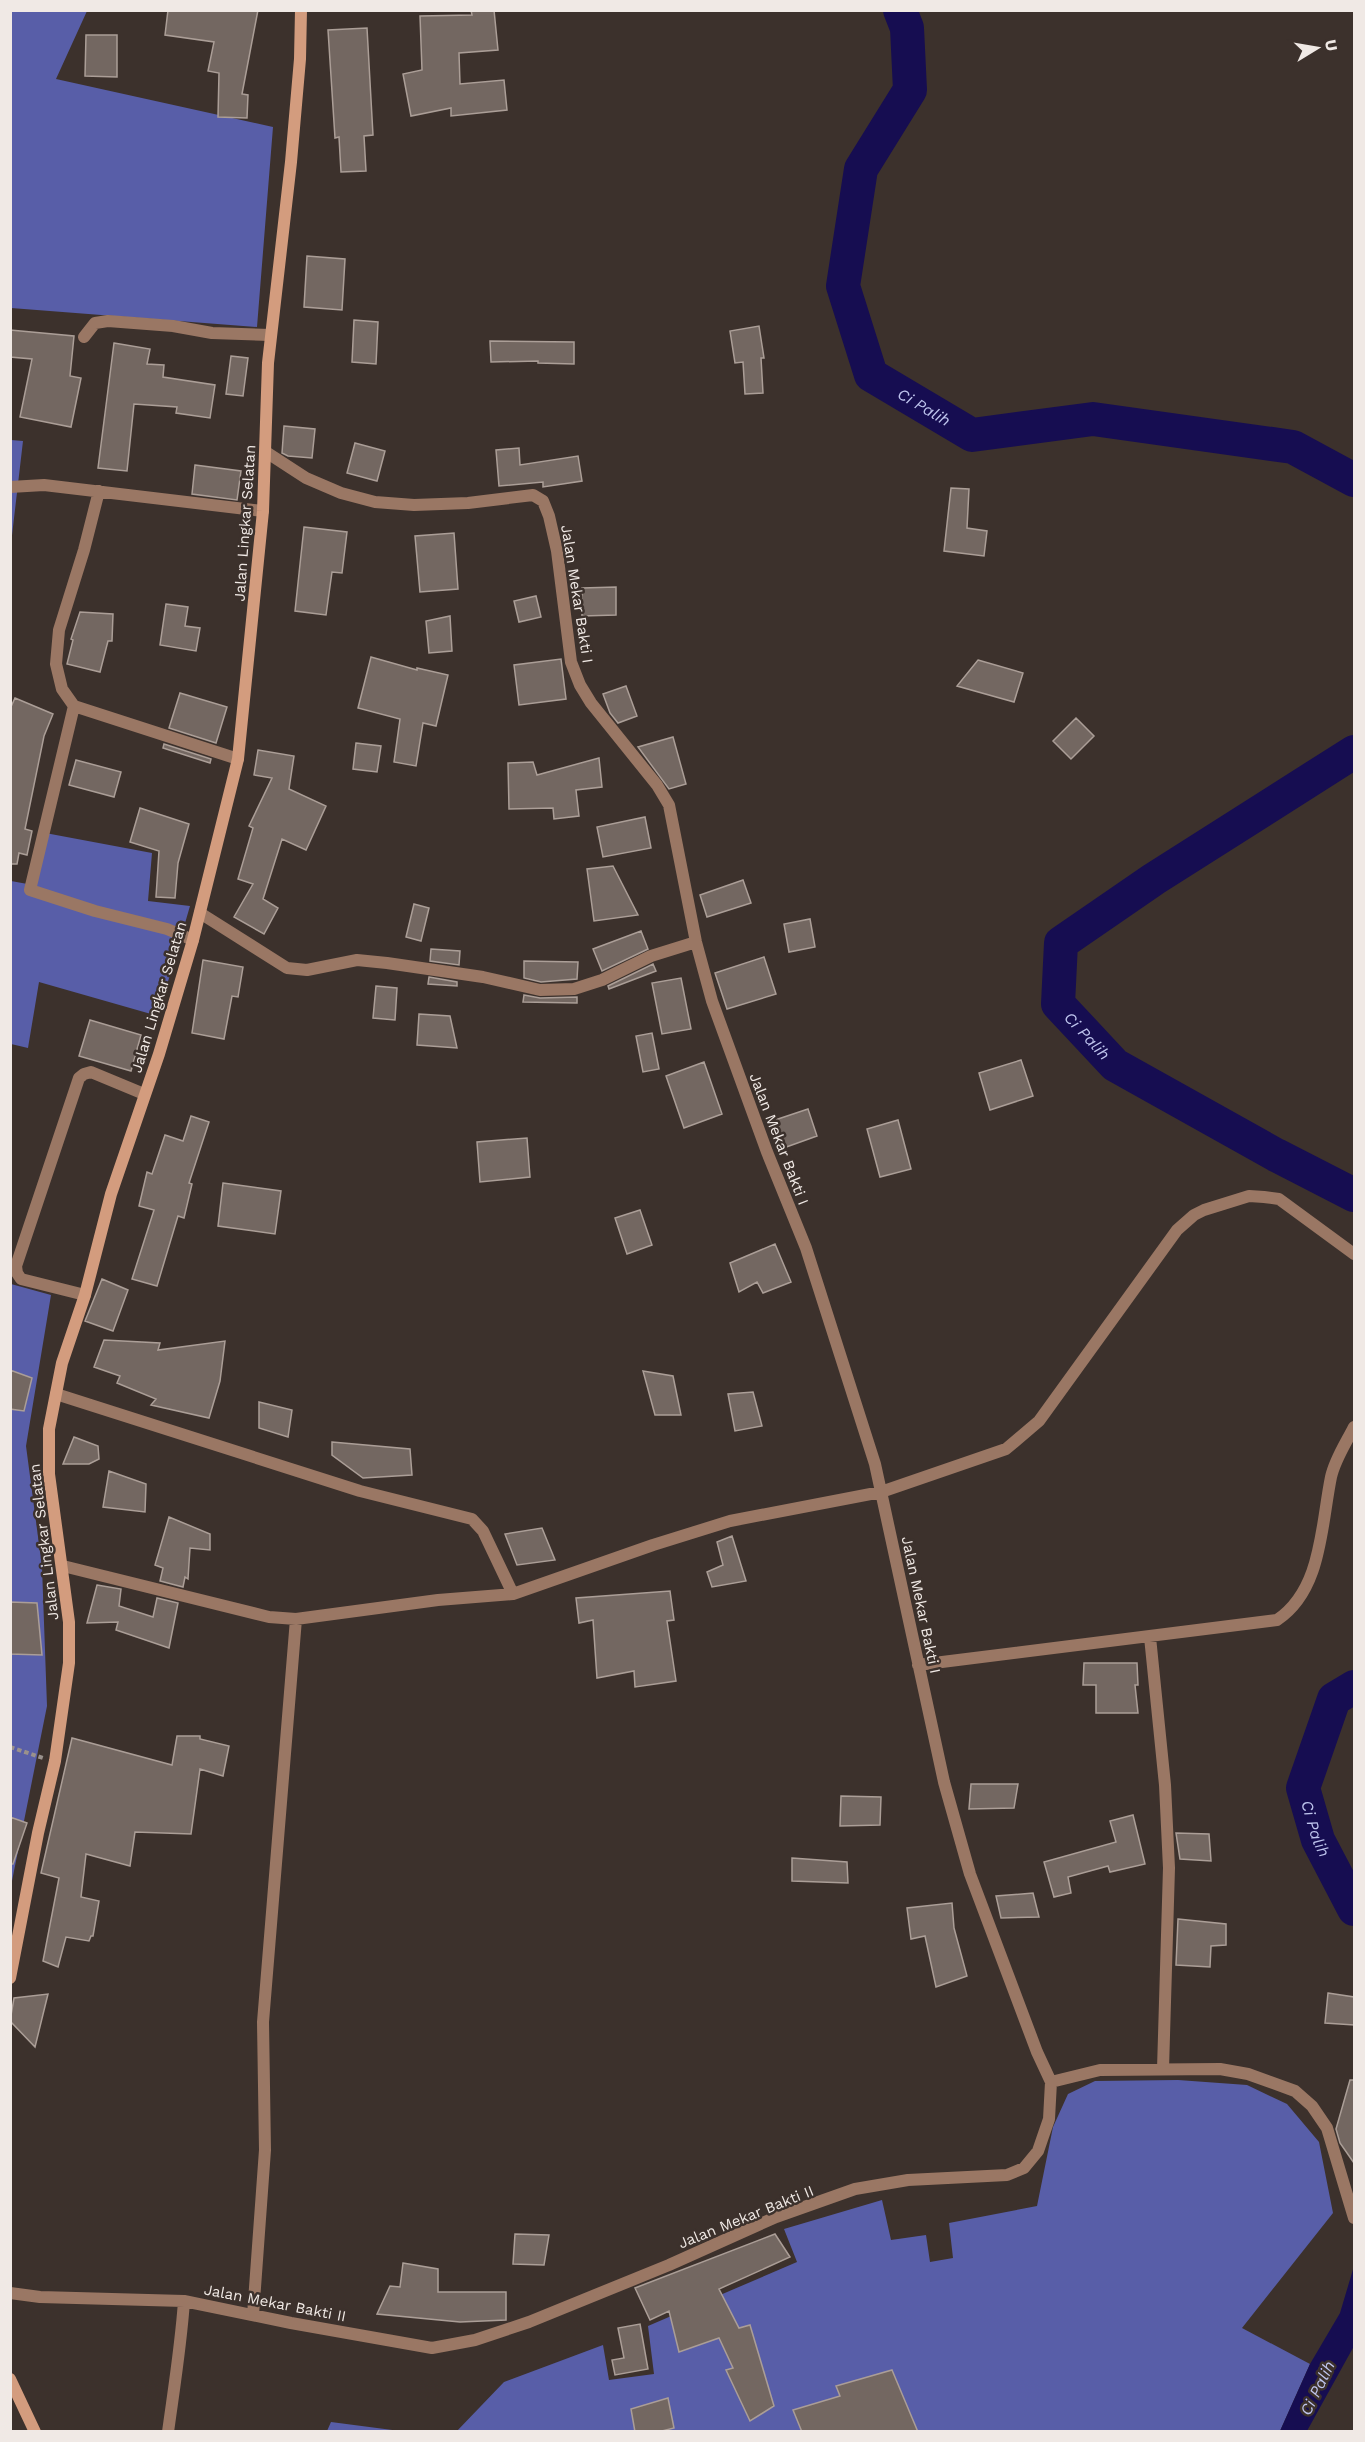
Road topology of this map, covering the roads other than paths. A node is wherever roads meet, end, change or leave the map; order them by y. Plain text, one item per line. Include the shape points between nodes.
1 (301, 10) edge
2 (270, 335) junction
3 (84, 337) dead end
4 (266, 452) junction
5 (10, 487) edge
6 (99, 491) junction
7 (263, 511) junction
8 (74, 706) junction
9 (238, 759) junction
10 (200, 913) junction
11 (193, 940) junction
12 (696, 942) junction
13 (144, 1094) junction
14 (1354, 1254) edge
15 (85, 1295) junction
16 (56, 1394) junction
17 (1354, 1427) edge
18 (881, 1492) junction
19 (63, 1566) junction
20 (513, 1594) junction
21 (296, 1619) junction
22 (1150, 1637) junction
23 (918, 1665) junction
24 (10, 1978) edge
25 (1163, 2069) junction
26 (1052, 2082) junction
27 (1354, 2218) edge
28 (10, 2293) edge
29 (184, 2301) junction
30 (253, 2316) junction
31 (10, 2379) edge
32 (35, 2432) edge
33 (168, 2432) edge

1 - 2 street, Jalan Lingkar Selatan via 287,197
2 - 3 street via 212,333 108,321 95,323
2 - 4 street, Jalan Lingkar Selatan
4 - 7 street, Jalan Lingkar Selatan
4 - 12 street, Jalan Mekar Bakti I via 306,478 375,502 468,503 533,495 543,501 557,551 574,669 591,703 669,805
5 - 6 street via 44,484
6 - 7 street
6 - 8 street via 59,630 56,664 62,689
7 - 9 street, Jalan Lingkar Selatan
8 - 9 street
8 - 11 street via 30,890
9 - 10 street, Jalan Lingkar Selatan
10 - 11 street, Jalan Lingkar Selatan
10 - 12 street via 287,968 307,970 357,960 483,977 540,990 574,989 651,956
11 - 13 street, Jalan Lingkar Selatan
12 - 18 street, Jalan Mekar Bakti I via 715,1011 807,1248
13 - 15 street, Jalan Lingkar Selatan via 111,1194
13 - 15 street via 91,1072 80,1078 16,1266 21,1279
14 - 18 street via 1279,1199 1249,1196 1194,1215 1177,1230 1039,1421 1006,1449
15 - 16 street, Jalan Lingkar Selatan
16 - 19 street, Jalan Lingkar Selatan via 49,1429 49,1474
16 - 20 street via 360,1491 472,1519 483,1530
17 - 22 street via 1332,1476 1319,1551 1299,1600 1290,1611 1264,1624
18 - 20 street via 730,1521
18 - 23 street, Jalan Mekar Bakti I
19 - 21 street via 269,1617
19 - 24 street, Jalan Lingkar Selatan via 69,1663 55,1761
20 - 21 street
21 - 30 street via 263,2022 266,2150
22 - 23 street
22 - 25 street via 1169,1868
23 - 26 street, Jalan Mekar Bakti I via 944,1782 970,1874
25 - 26 street via 1100,2070
25 - 27 street via 1220,2069 1248,2074 1294,2091 1312,2106 1327,2128
26 - 30 street, Jalan Mekar Bakti II via 1049,2119 1038,2151 1024,2168 1007,2175 908,2180 855,2189 776,2217 669,2265 476,2340 432,2348
28 - 29 street, Jalan Mekar Bakti II
29 - 30 street, Jalan Mekar Bakti II
29 - 33 street
31 - 32 street

